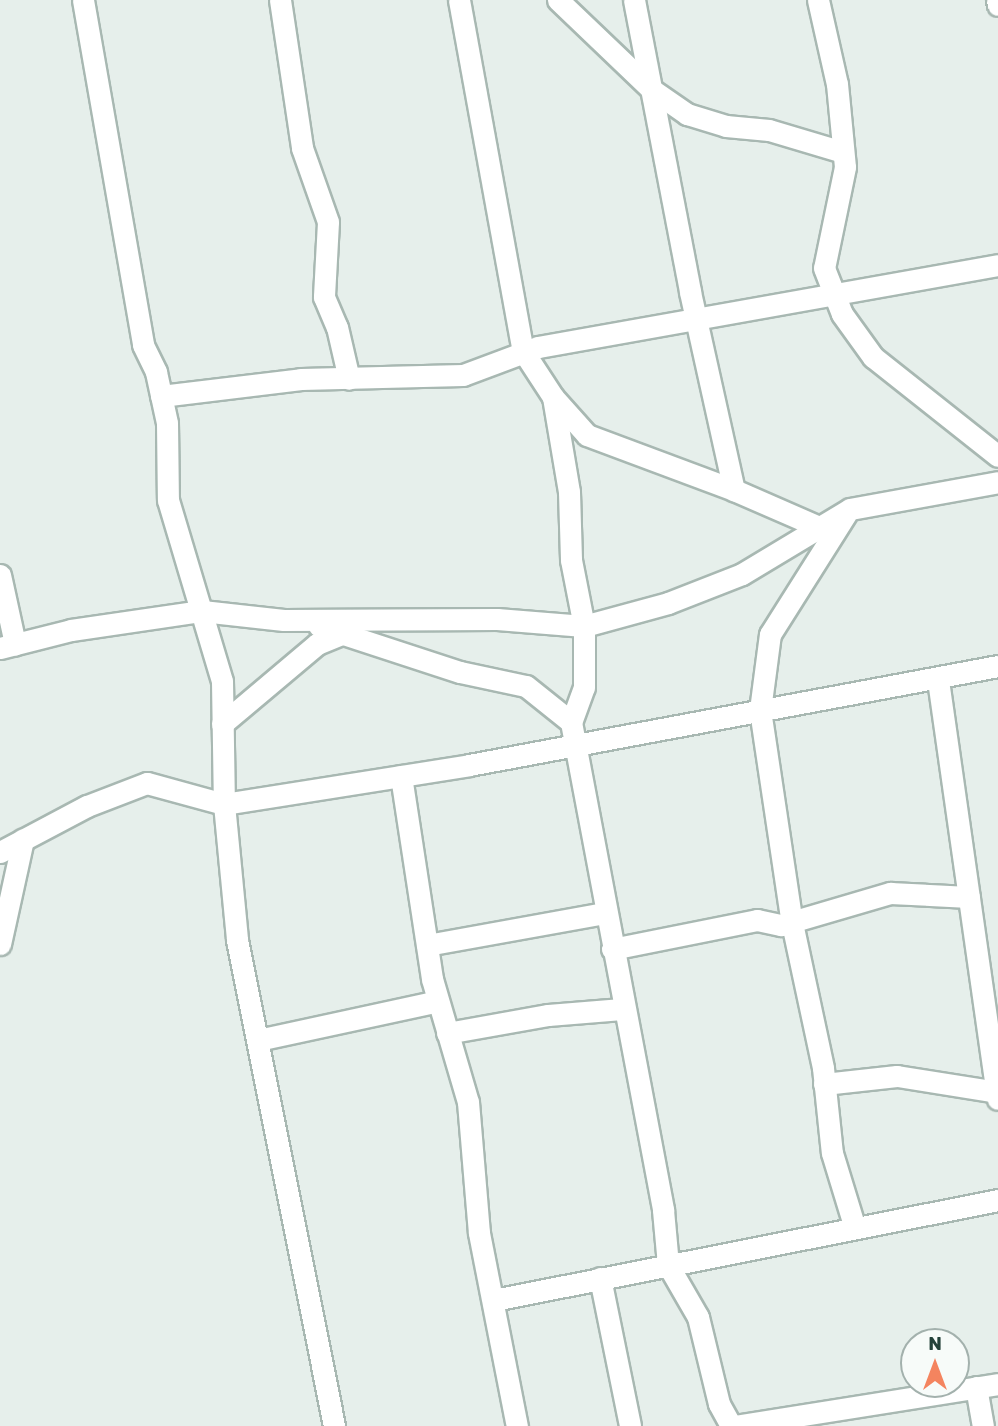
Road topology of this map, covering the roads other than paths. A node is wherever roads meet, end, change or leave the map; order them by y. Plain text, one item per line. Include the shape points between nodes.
1 (83, 0) edge
2 (280, 0) edge
3 (459, 0) edge
4 (558, 0) edge
5 (634, 0) edge
6 (818, 0) edge
7 (651, 89) junction
8 (843, 152) junction
9 (998, 265) edge
10 (835, 297) junction
11 (695, 317) junction
12 (523, 351) junction
13 (349, 379) junction
14 (161, 396) junction
15 (553, 397) junction
16 (998, 456) edge
17 (998, 482) edge
18 (734, 490) junction
19 (849, 509) junction
20 (819, 527) junction
21 (0, 575) edge
22 (202, 611) junction
23 (305, 620) junction
24 (370, 622) junction
25 (584, 626) junction
26 (340, 635) junction
27 (7, 646) edge
28 (998, 666) edge
29 (938, 680) junction
30 (760, 710) junction
31 (571, 722) junction
32 (222, 724) junction
33 (575, 745) junction
34 (401, 776) junction
35 (225, 804) junction
36 (23, 839) junction
37 (0, 852) edge
38 (969, 897) junction
39 (605, 913) junction
40 (792, 923) junction
41 (0, 944) edge
42 (427, 945) junction
43 (612, 949) junction
44 (438, 1001) junction
45 (622, 1009) junction
46 (447, 1033) junction
47 (258, 1040) junction
48 (824, 1084) junction
49 (998, 1096) edge
50 (998, 1200) edge
51 (855, 1228) junction
52 (668, 1265) junction
53 (600, 1278) junction
54 (494, 1300) junction
55 (998, 1384) edge
56 (976, 1387) junction
57 (334, 1426) edge
58 (517, 1426) edge
59 (630, 1426) edge
60 (733, 1426) edge
61 (983, 1426) edge

1 - 14 street via 143,345
2 - 13 street via 302,148 328,222 324,297 337,327
3 - 12 street
4 - 7 street
5 - 7 street
6 - 8 street via 837,84
7 - 8 street via 687,114 726,126 769,130
7 - 11 street
8 - 10 street via 837,215 824,268
9 - 10 street
10 - 11 street
10 - 16 street via 873,357
11 - 12 street
11 - 18 street
12 - 13 street via 463,374
12 - 15 street
13 - 14 street via 251,383
14 - 22 street via 167,423 168,500
15 - 18 street via 587,435
15 - 25 street via 569,492 571,560
17 - 19 street
18 - 20 street
19 - 20 street
19 - 30 street via 770,634
20 - 25 street via 742,574 668,603
21 - 27 street
22 - 23 street
22 - 27 street via 71,630
22 - 32 street via 222,681
23 - 24 street
23 - 26 street
24 - 25 street via 497,619
24 - 26 street
25 - 31 street via 584,687
26 - 31 street via 460,673 526,686
26 - 32 street via 317,645
28 - 29 street
29 - 30 street
29 - 38 street
30 - 33 street
30 - 40 street
31 - 33 street
32 - 35 street
33 - 34 street
33 - 39 street
34 - 35 street
34 - 42 street
35 - 36 street via 147,783 87,806
35 - 47 street via 237,940
36 - 37 street
36 - 41 street
38 - 40 street via 890,893
38 - 49 street
39 - 42 street
39 - 43 street
40 - 43 street via 757,920
40 - 48 street
42 - 44 street
43 - 45 street
44 - 46 street
44 - 47 street
45 - 46 street via 548,1015
45 - 52 street via 663,1210
46 - 54 street via 468,1102 471,1176
47 - 57 street
48 - 49 street via 897,1076
48 - 51 street via 832,1153
50 - 51 street
51 - 52 street
52 - 53 street
52 - 60 street via 698,1317 719,1404
53 - 54 street
53 - 59 street
54 - 58 street
55 - 56 street
56 - 60 street
56 - 61 street

